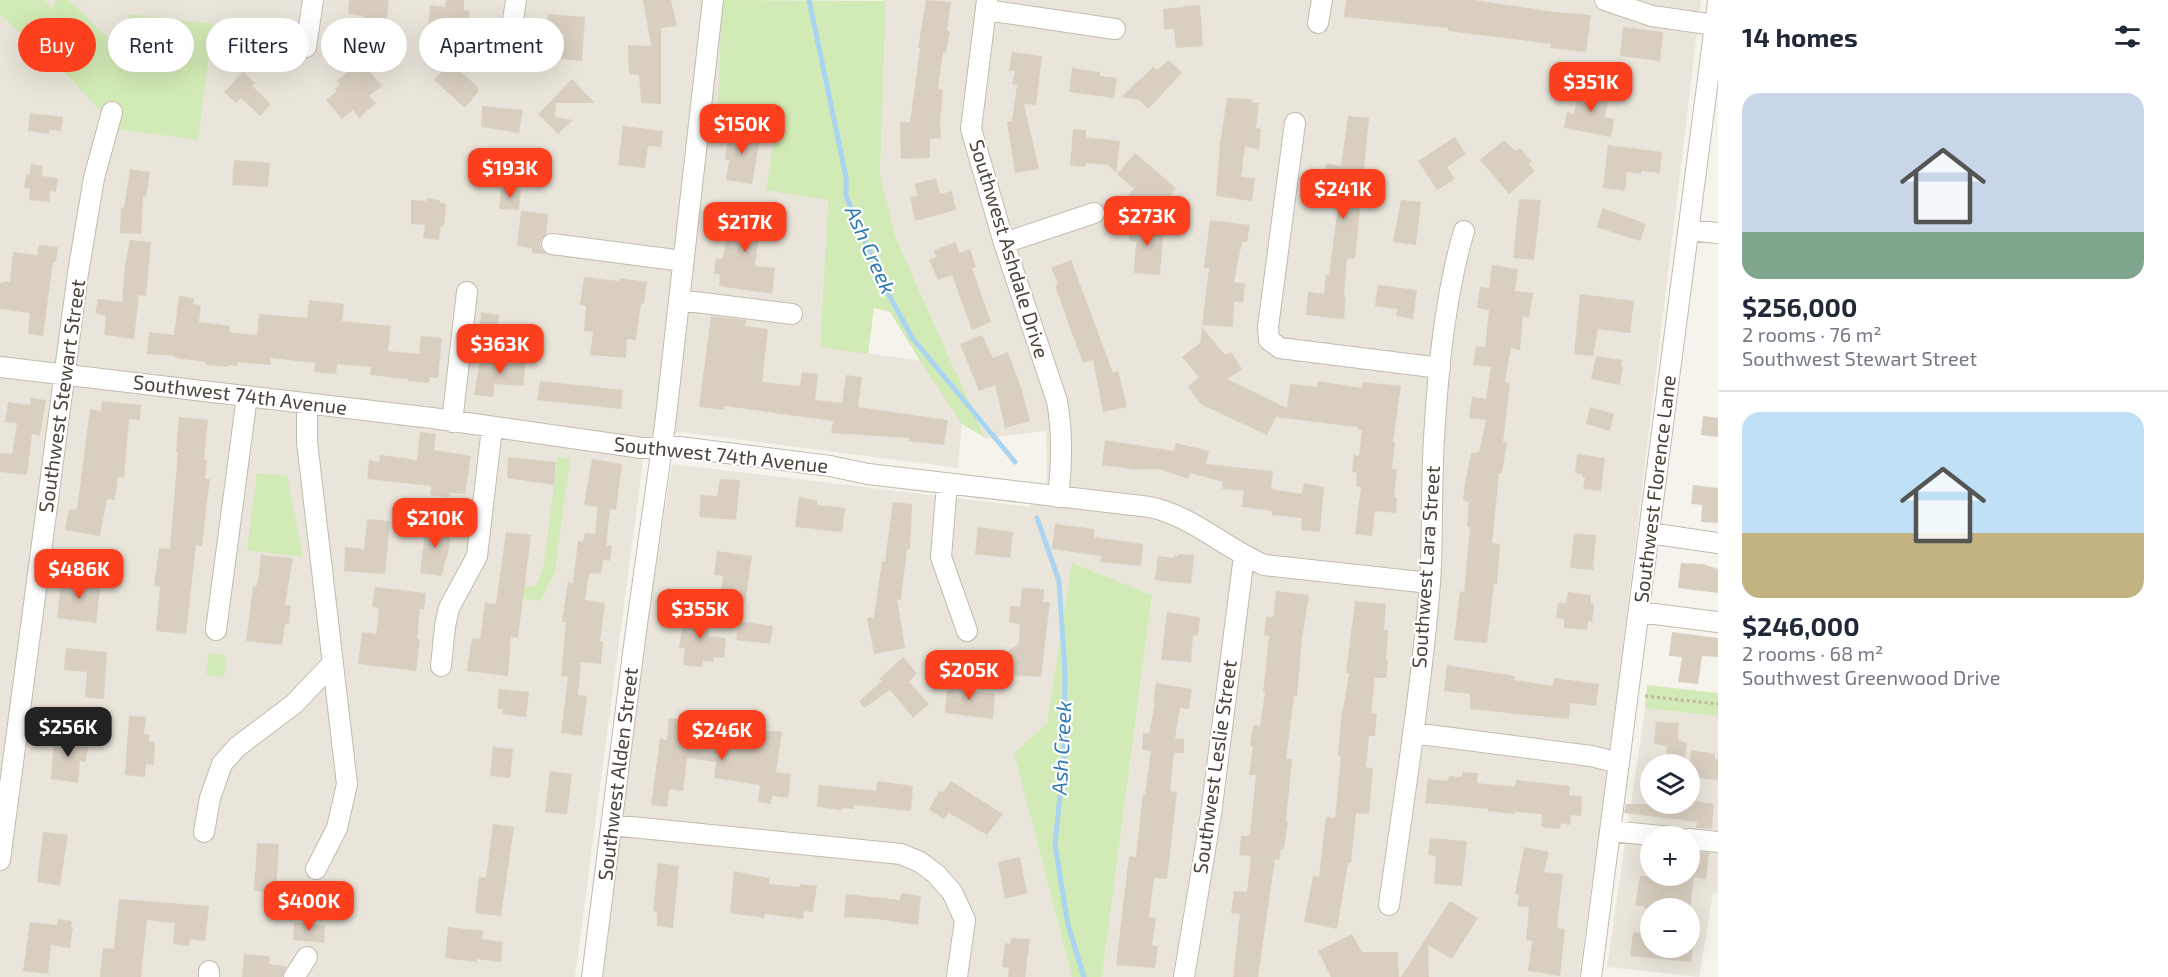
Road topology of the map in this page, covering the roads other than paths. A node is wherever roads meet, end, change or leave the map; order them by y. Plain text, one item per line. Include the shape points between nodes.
1 (313, 0) edge
2 (516, 0) edge
3 (713, 0) edge
4 (1322, 0) edge
5 (1605, 0) edge
6 (1718, 2) edge
7 (986, 5) edge
8 (513, 18) edge
9 (1318, 23) dead end
10 (1715, 24) junction
11 (309, 27) edge
12 (1114, 29) dead end
13 (1714, 61) edge
14 (112, 112) dead end
15 (1295, 123) dead end
16 (1094, 213) dead end
17 (1688, 230) junction
18 (1464, 231) dead end
19 (1718, 233) edge
20 (1004, 243) junction
21 (552, 244) dead end
22 (683, 261) junction
23 (467, 292) dead end
24 (679, 300) junction
25 (792, 314) dead end
26 (0, 367) edge
27 (1440, 368) junction
28 (64, 375) junction
29 (247, 396) junction
30 (307, 404) junction
31 (452, 422) junction
32 (492, 428) junction
33 (660, 448) junction
34 (947, 484) junction
35 (1058, 497) junction
36 (1649, 533) junction
37 (1718, 543) edge
38 (1244, 556) junction
39 (1430, 583) junction
40 (1639, 612) junction
41 (1718, 622) edge
42 (216, 630) dead end
43 (967, 631) dead end
44 (332, 664) junction
45 (441, 666) dead end
46 (1413, 733) junction
47 (8, 738) edge
48 (1619, 763) junction
49 (611, 825) junction
50 (1610, 831) junction
51 (204, 832) dead end
52 (1640, 834) edge
53 (1700, 840) edge
54 (1718, 842) edge
55 (0, 860) edge
56 (316, 869) dead end
57 (1389, 905) dead end
58 (307, 957) dead end
59 (294, 977) edge
60 (592, 977) edge
61 (957, 977) edge
62 (1184, 977) edge
63 (1593, 977) edge

1 - 11 street
2 - 8 street
3 - 22 street, Southwest Alden Street
4 - 9 street
5 - 10 street via 1652,16
6 - 10 street, Southwest Florence Lane
7 - 12 street
7 - 20 street, Southwest Ashdale Drive via 971,129
10 - 13 street, Southwest Florence Lane
13 - 17 street, Southwest Florence Lane
14 - 28 street, Southwest Stewart Street via 94,178
15 - 27 street via 1269,340 1280,348
16 - 20 street
17 - 19 street
17 - 36 street, Southwest Florence Lane
18 - 27 street, Southwest Lara Street via 1454,263
20 - 35 street, Southwest Ashdale Drive via 1057,401 1062,427
21 - 22 street
22 - 24 street, Southwest Alden Street
23 - 31 street
24 - 25 street
24 - 33 street, Southwest Alden Street
26 - 28 street, Southwest 74th Avenue
27 - 39 street, Southwest Lara Street
28 - 29 street, Southwest 74th Avenue
28 - 47 street, Southwest Stewart Street
29 - 30 street, Southwest 74th Avenue
29 - 42 street
30 - 31 street, Southwest 74th Avenue
30 - 44 street via 307,442
31 - 32 street, Southwest 74th Avenue
32 - 33 street, Southwest 74th Avenue
32 - 45 street via 477,556 449,608
33 - 34 street, Southwest 74th Avenue via 679,447
33 - 49 street, Southwest Alden Street
34 - 35 street, Southwest 74th Avenue
34 - 43 street via 941,557
35 - 38 street, Southwest 74th Avenue via 1164,510
36 - 37 street
36 - 40 street, Southwest Florence Lane
38 - 39 street, Southwest 74th Avenue via 1264,565
38 - 62 street, Southwest Leslie Street via 1211,814
39 - 46 street, Southwest Lara Street
40 - 41 street
40 - 48 street, Southwest Florence Lane
44 - 51 street via 294,704 237,747 222,764
44 - 56 street via 347,784 337,828
46 - 48 street
46 - 57 street, Southwest Lara Street
47 - 55 street, Southwest Stewart Street
48 - 50 street, Southwest Florence Lane
49 - 60 street, Southwest Alden Street
49 - 61 street via 901,854 920,862 952,892 965,920
50 - 52 street
50 - 63 street, Southwest Florence Lane
53 - 54 street
58 - 59 street

